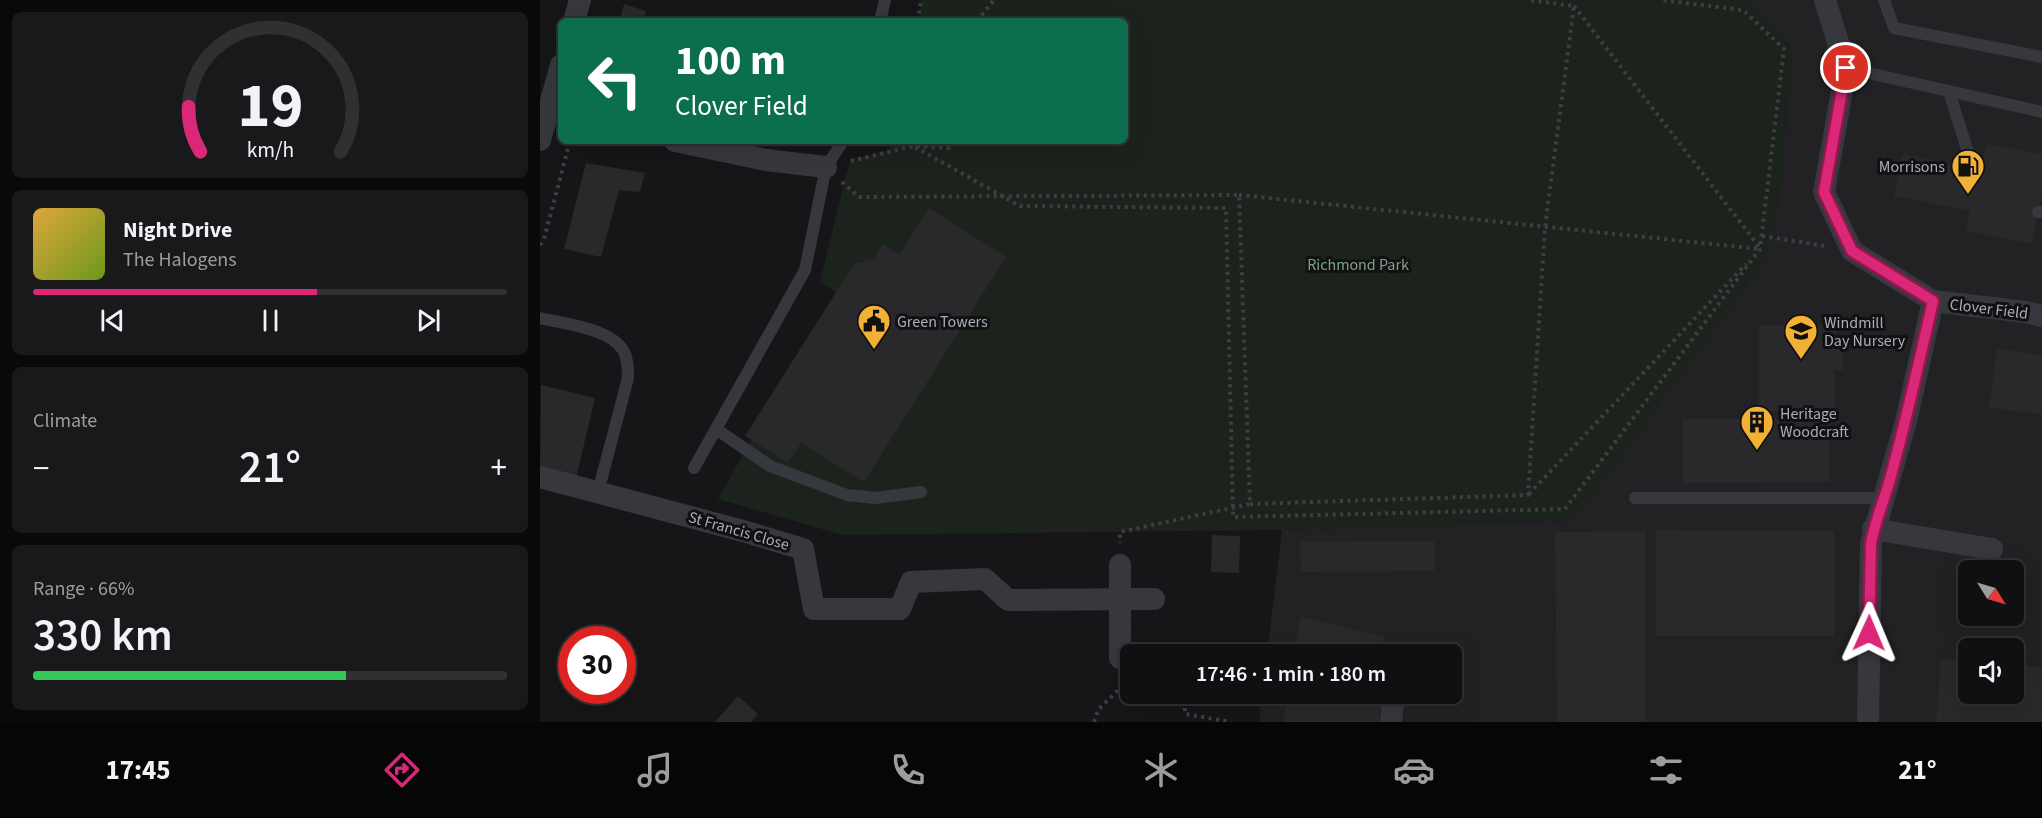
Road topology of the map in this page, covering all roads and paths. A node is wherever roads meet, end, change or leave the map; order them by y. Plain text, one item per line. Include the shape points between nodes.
1 (580, 0) edge
2 (885, 0) edge
3 (921, 0) edge
4 (994, 0) edge
5 (1530, 0) edge
6 (1661, 0) edge
7 (1826, 0) edge
8 (1884, 0) edge
9 (1574, 6) junction
10 (575, 18) edge
11 (881, 18) edge
12 (918, 18) edge
13 (979, 18) edge
14 (2042, 57) edge
15 (1846, 68) junction
16 (558, 78) edge
17 (1949, 92) junction
18 (2042, 112) edge
19 (549, 116) edge
20 (540, 140) edge
21 (569, 144) edge
22 (689, 144) edge
23 (841, 144) edge
24 (912, 144) edge
25 (950, 144) edge
26 (826, 167) junction
27 (1973, 168) dead end
28 (1239, 195) junction
29 (1002, 196) junction
30 (1545, 227) junction
31 (1762, 236) junction
32 (540, 245) edge
33 (1760, 249) junction
34 (1852, 251) junction
35 (1933, 301) junction
36 (2042, 316) edge
37 (540, 318) edge
38 (716, 429) junction
39 (694, 468) dead end
40 (540, 477) edge
41 (598, 492) junction
42 (921, 492) dead end
43 (1528, 495) junction
44 (1635, 498) dead end
45 (1882, 498) junction
46 (1250, 504) junction
47 (1233, 508) junction
48 (1873, 529) junction
49 (1992, 549) dead end
50 (1120, 565) joint
51 (1154, 599) dead end
52 (1119, 600) junction
53 (1120, 658) edge
54 (1120, 688) edge
55 (1185, 704) edge
56 (1393, 704) edge
57 (1094, 722) edge
58 (1231, 722) edge
59 (1391, 722) edge
60 (1868, 722) edge

1 - 10 street
2 - 11 lane
3 - 12 path
4 - 13 path
5 - 9 path
6 - 31 path via 1743,10 1784,49
7 - 15 street
8 - 14 lane via 1894,28
9 - 30 path
9 - 33 path
15 - 17 lane
15 - 34 street via 1824,192
16 - 19 street
17 - 18 lane
17 - 27 lane
19 - 20 street
21 - 32 path
22 - 26 street via 766,160
23 - 26 lane
24 - 25 path via 949,148
24 - 26 path
24 - 29 path
26 - 29 path via 859,197
26 - 38 lane via 805,270
28 - 29 path
28 - 30 path
28 - 46 path
29 - 47 path via 1020,207 1226,208
30 - 33 path
30 - 43 path
31 - 33 path
31 - 34 path
33 - 43 path
33 - 47 path via 1565,509 1233,517
34 - 35 street, Clover Field
35 - 36 street, Clover Field
35 - 45 street via 1906,421
37 - 41 lane via 604,333 623,350 628,362 628,378
38 - 39 lane
38 - 42 lane via 770,466 847,495 875,498
40 - 41 street, St Francis Close
41 - 52 street, St Francis Close via 803,549 814,609 900,609 911,582 985,579 1008,600
43 - 46 path
44 - 45 lane
45 - 48 street
46 - 47 path
47 - 50 path via 1120,532
48 - 49 street
48 - 60 street
50 - 52 street
51 - 52 street, St Francis Close
52 - 53 street
54 - 57 path via 1098,710
55 - 58 path via 1185,714
56 - 59 street

